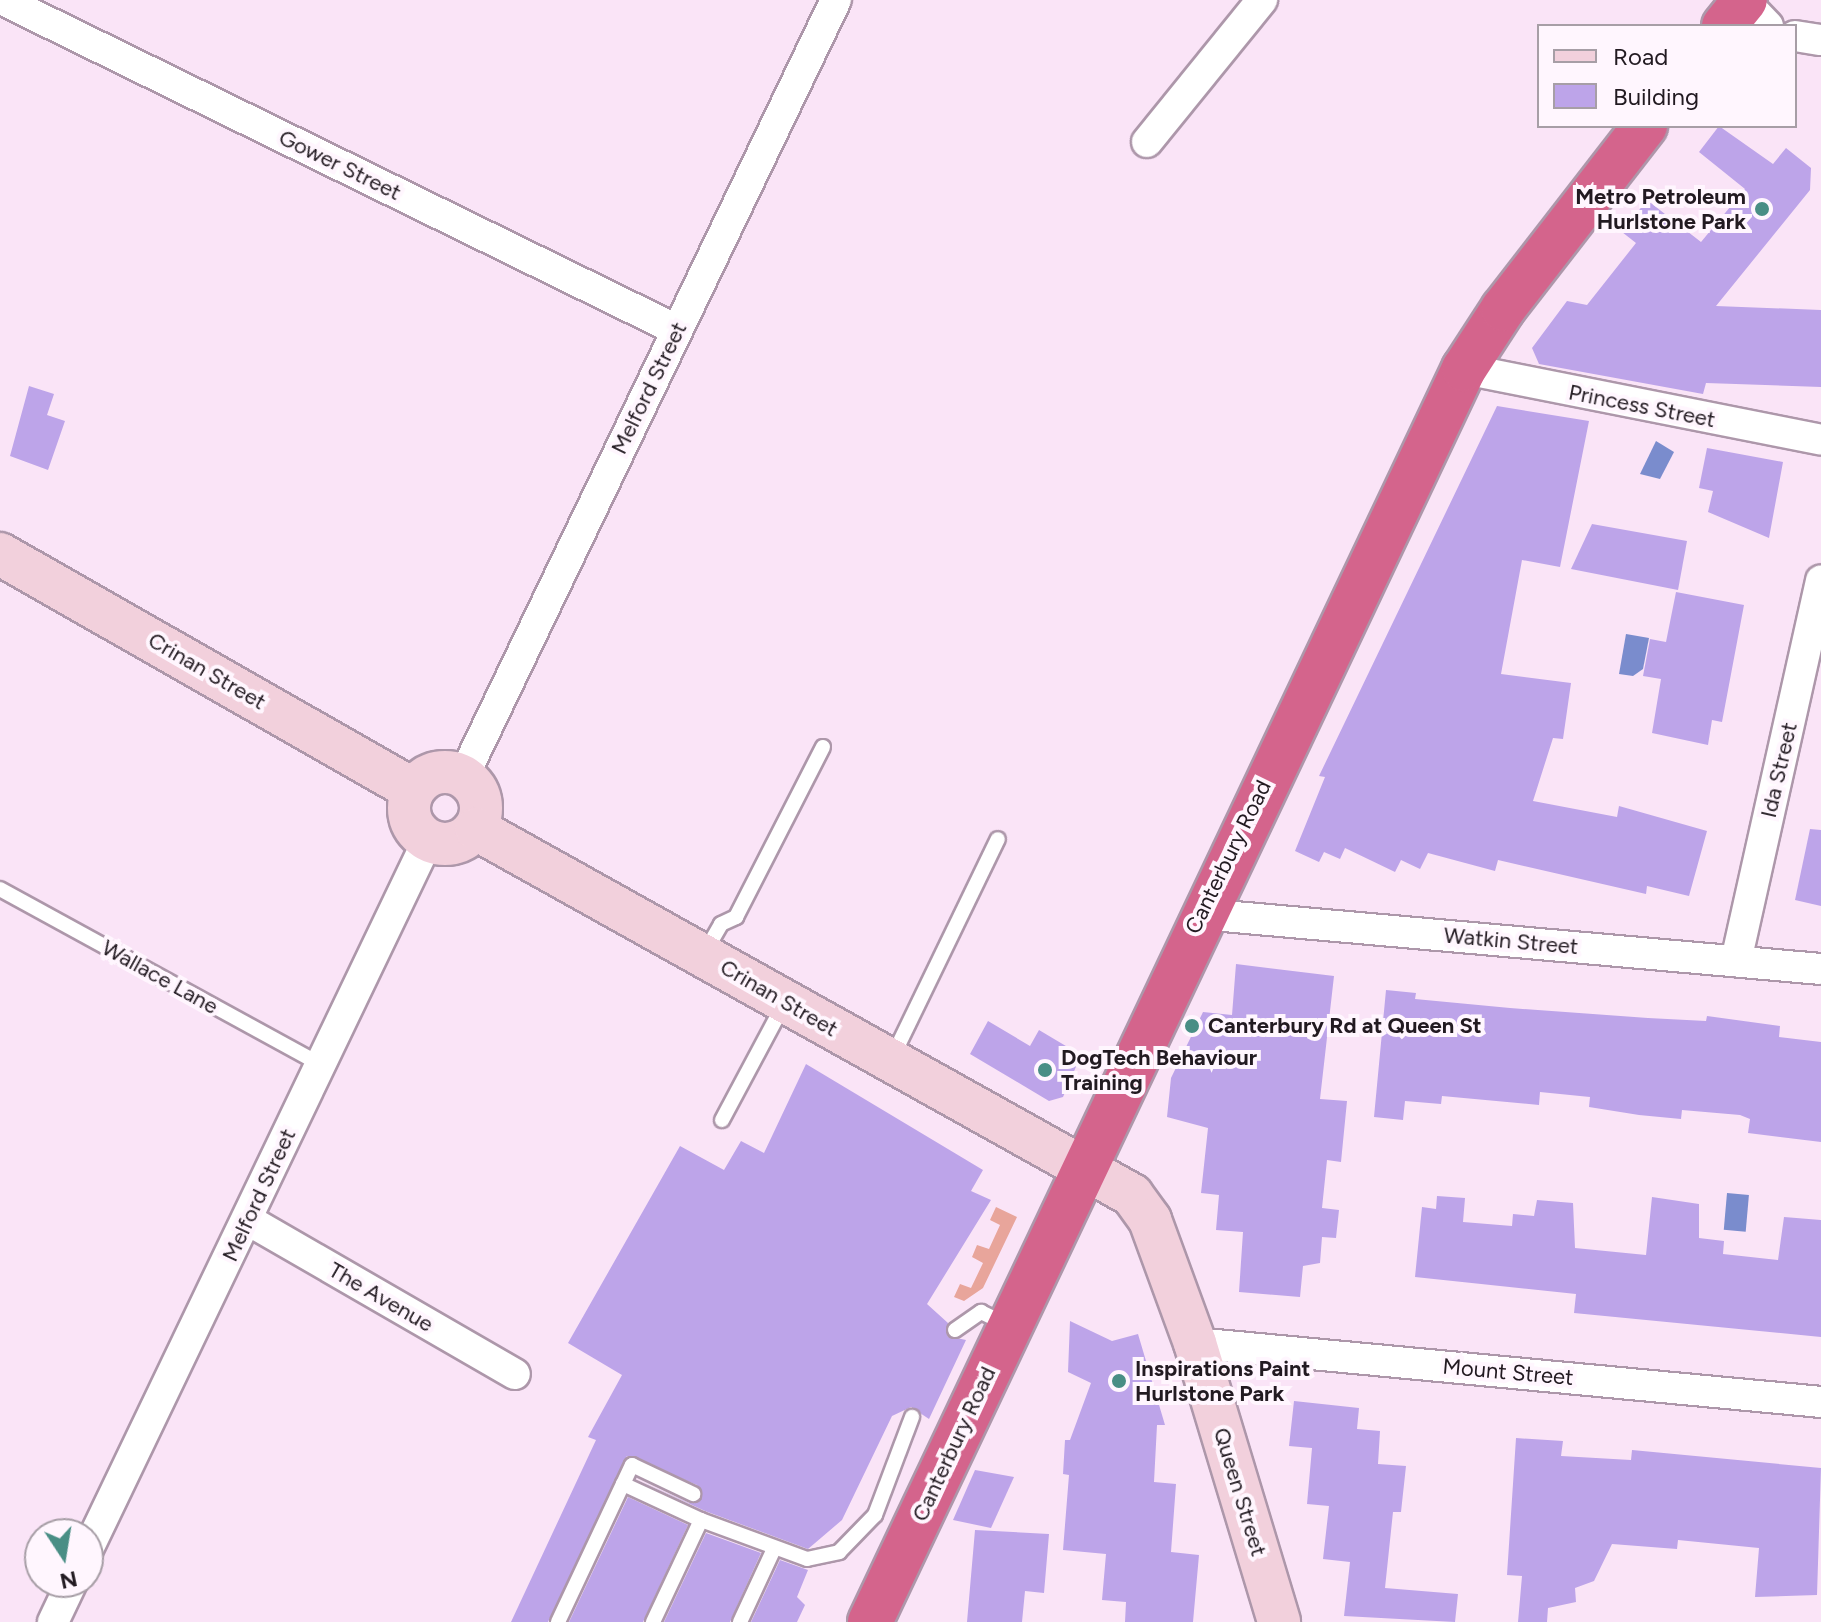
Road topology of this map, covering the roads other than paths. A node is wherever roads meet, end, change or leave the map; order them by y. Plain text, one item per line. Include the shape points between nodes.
1 (3, 0) edge
2 (836, 0) edge
3 (1262, 0) edge
4 (1797, 36) edge
5 (1821, 40) edge
6 (1643, 128) edge
7 (1147, 142) dead end
8 (677, 330) junction
9 (1464, 369) junction
10 (1821, 440) edge
11 (0, 554) edge
12 (1821, 580) edge
13 (823, 747) dead end
14 (463, 777) junction
15 (413, 790) junction
16 (476, 829) junction
17 (998, 839) dead end
18 (428, 840) junction
19 (0, 889) edge
20 (1201, 914) junction
21 (712, 939) junction
22 (1736, 961) junction
23 (1821, 969) edge
24 (786, 1000) junction
25 (319, 1064) junction
26 (890, 1064) junction
27 (722, 1120) dead end
28 (1081, 1169) junction
29 (248, 1220) junction
30 (1009, 1326) junction
31 (955, 1330) dead end
32 (1195, 1343) junction
33 (515, 1374) dead end
34 (1821, 1402) edge
35 (912, 1417) dead end
36 (623, 1484) junction
37 (693, 1494) dead end
38 (103, 1518) edge
39 (701, 1520) junction
40 (773, 1551) junction
41 (64, 1598) edge
42 (53, 1622) edge
43 (558, 1622) edge
44 (653, 1622) edge
45 (740, 1622) edge
46 (870, 1622) edge
47 (1279, 1622) edge

1 - 8 street, Gower Street
2 - 8 street, Melford Street
3 - 7 street
4 - 5 street
6 - 9 highway, Canterbury Road via 1503,309
8 - 14 street, Melford Street
9 - 10 street, Princess Street
9 - 20 highway, Canterbury Road
11 - 15 street, Crinan Street
12 - 22 street, Ida Street
13 - 21 lane via 736,917
14 - 15 street via 430,774
14 - 16 street via 482,809
15 - 18 street via 409,811
16 - 18 street via 450,844
16 - 21 street, Crinan Street
17 - 26 lane
18 - 25 street, Melford Street
19 - 25 lane, Wallace Lane
20 - 22 street, Watkin Street
20 - 28 highway, Canterbury Road
21 - 24 street, Crinan Street
22 - 23 street, Watkin Street
24 - 26 street, Crinan Street
24 - 27 lane
25 - 29 street, Melford Street
26 - 28 street, Crinan Street
28 - 30 highway, Canterbury Road
28 - 32 street, Queen Street via 1126,1190 1141,1206
29 - 33 street, The Avenue
29 - 38 street, Melford Street
30 - 31 lane via 981,1312
30 - 46 highway, Canterbury Road
32 - 34 street, Mount Street
32 - 47 street, Queen Street
35 - 40 lane via 902,1455 859,1538 824,1558
36 - 37 lane via 632,1465
36 - 39 lane
36 - 43 lane
39 - 40 lane
39 - 44 lane
40 - 45 lane
41 - 42 street

